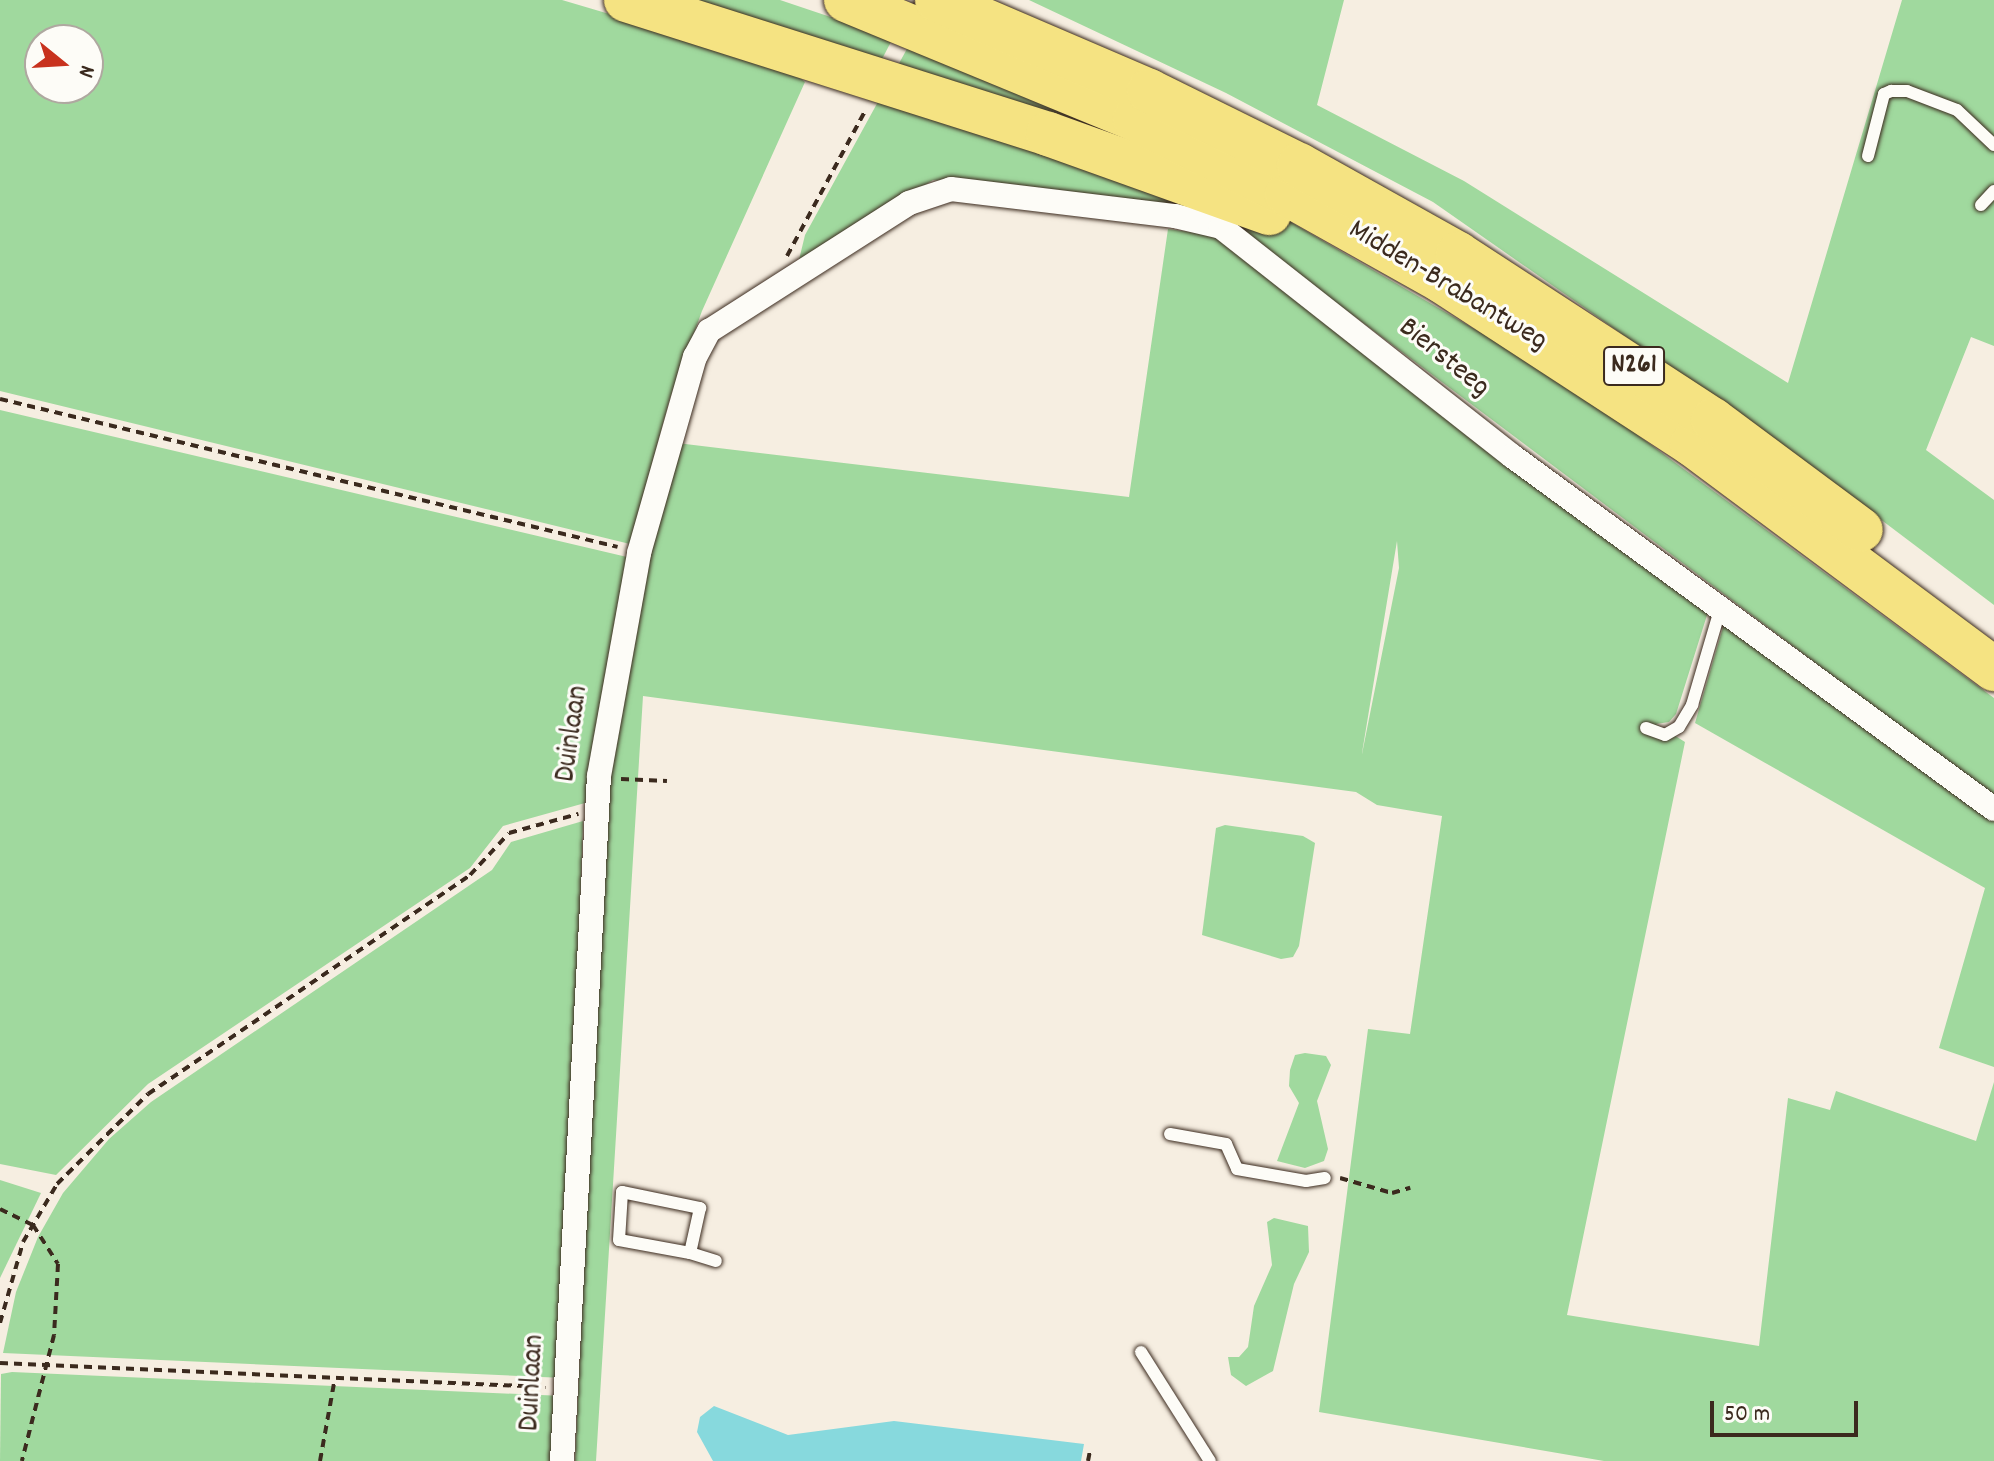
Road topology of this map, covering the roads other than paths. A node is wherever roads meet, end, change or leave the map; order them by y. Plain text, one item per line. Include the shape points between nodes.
1 (626, 0) edge
2 (846, 0) edge
3 (937, 0) edge
4 (1994, 145) edge
5 (1868, 156) dead end
6 (1994, 191) edge
7 (1981, 205) dead end
8 (792, 277) joint
9 (1497, 315) junction
10 (1720, 610) junction
11 (1994, 630) edge
12 (1994, 669) edge
13 (1646, 728) dead end
14 (1994, 809) edge
15 (1170, 1134) dead end
16 (1325, 1178) road end
17 (690, 1253) junction
18 (716, 1261) dead end
19 (1141, 1352) dead end
20 (562, 1461) edge
21 (1210, 1461) edge

1 - 9 highway, N261 via 1244,201
2 - 9 highway, Midden-Brabantweg / N261 via 1037,75 1235,167
3 - 11 highway, Midden-Brabantweg / N261 via 1174,103 1458,254 1713,420
4 - 5 lane via 1957,110 1907,91 1891,91 1884,94
6 - 7 lane
8 - 10 street, Biersteeg via 909,203 951,189 1159,214 1221,227 1512,456
8 - 20 street, Duinlaan via 709,331 701,342 639,553 596,810
9 - 12 highway, Midden-Brabantweg / N261 via 1692,444
10 - 13 lane via 1692,705 1679,727 1665,735
10 - 14 street, Biersteeg
15 - 16 lane via 1226,1144 1237,1169 1306,1181
17 - 17 lane via 700,1208 622,1192 619,1240
17 - 18 lane
19 - 21 lane

